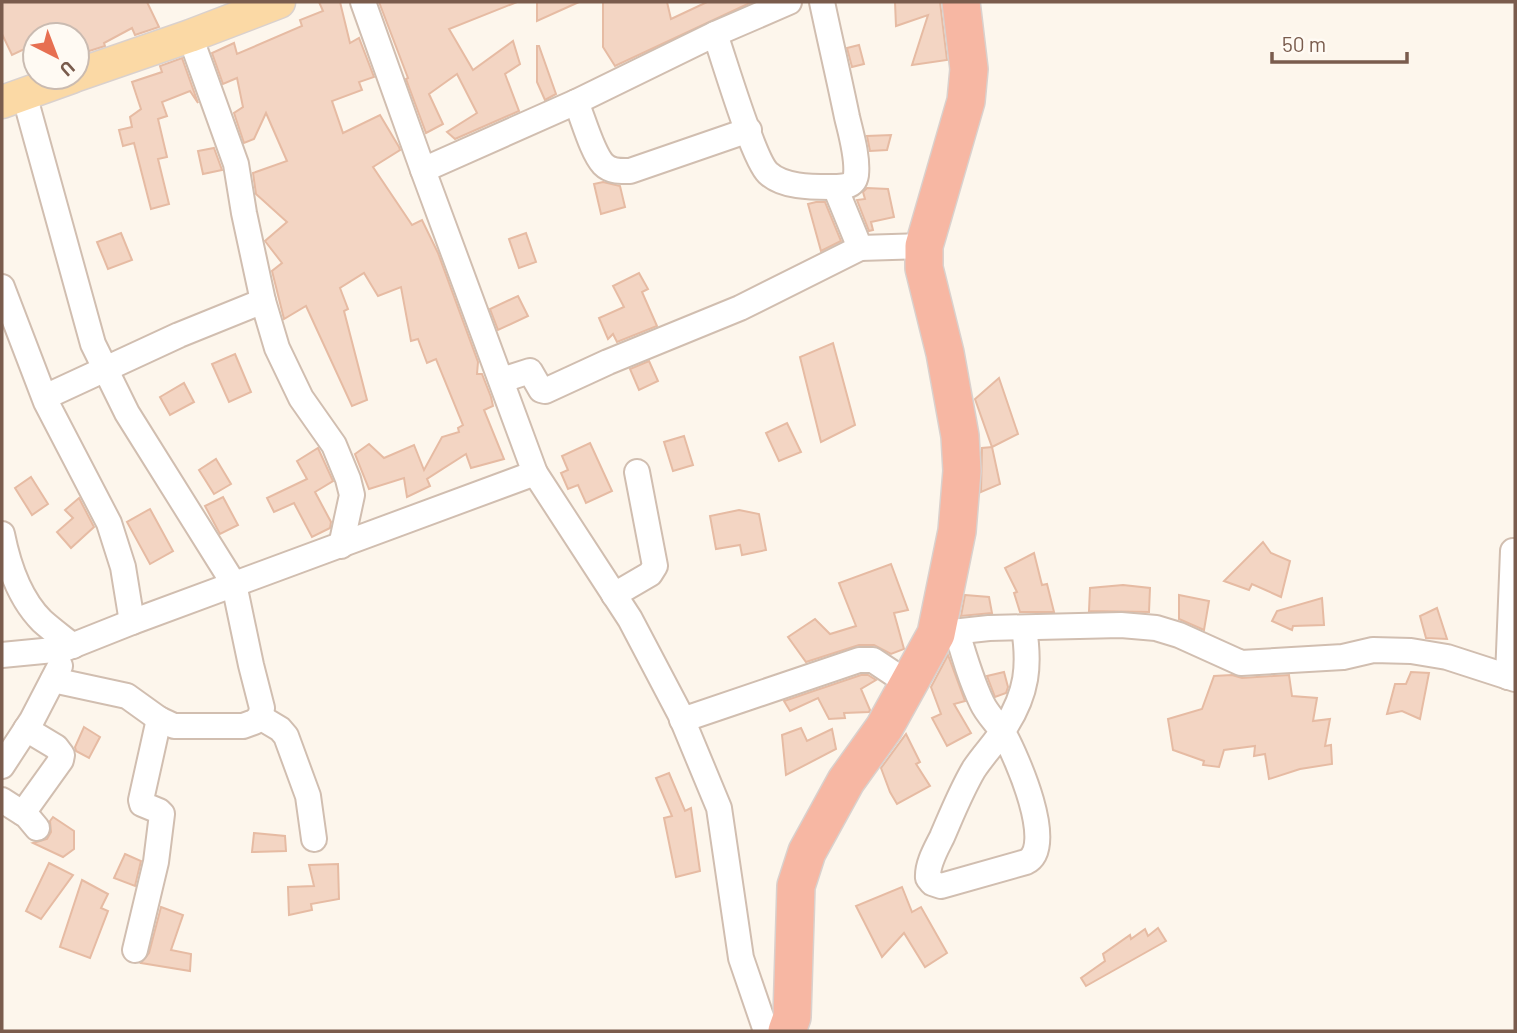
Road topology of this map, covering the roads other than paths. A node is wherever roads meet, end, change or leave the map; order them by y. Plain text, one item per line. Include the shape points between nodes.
1 (279, 2) edge
2 (363, 2) edge
3 (789, 2) edge
4 (822, 2) edge
5 (961, 2) edge
6 (715, 34) junction
7 (190, 36) junction
8 (91, 70) edge
9 (33, 91) edge
10 (13, 98) edge
11 (576, 102) junction
12 (749, 130) junction
13 (423, 170) junction
14 (835, 187) junction
15 (924, 246) junction
16 (860, 248) junction
17 (2, 287) edge
18 (263, 301) junction
19 (106, 370) junction
20 (502, 380) junction
21 (45, 397) junction
22 (637, 472) dead end
23 (535, 473) junction
24 (2, 534) edge
25 (341, 546) junction
26 (1513, 551) dead end
27 (234, 584) junction
28 (614, 595) junction
29 (132, 622) junction
30 (1024, 628) junction
31 (946, 633) junction
32 (2, 655) edge
33 (62, 662) junction
34 (1511, 678) edge
35 (909, 684) junction
36 (260, 717) junction
37 (159, 719) junction
38 (682, 720) junction
39 (26, 729) junction
40 (1002, 731) junction
41 (2, 766) edge
42 (2, 800) edge
43 (314, 839) dead end
44 (135, 950) dead end
45 (766, 1031) edge
46 (787, 1031) edge

1 - 7 main road
2 - 13 street
3 - 6 street
4 - 14 street via 854,147 856,177 844,187
5 - 15 highway via 969,69 965,101
6 - 11 street
6 - 12 street
7 - 8 main road
7 - 18 street via 236,164
9 - 10 main road
10 - 19 street via 93,344
11 - 12 street via 597,155 619,171
11 - 13 street
12 - 14 street via 762,164 780,181
13 - 20 street
14 - 16 street
15 - 16 street
15 - 31 highway via 924,268 960,436 962,471
16 - 20 street via 740,309 545,391 530,371
17 - 21 street
18 - 19 street
18 - 25 street via 301,398 334,445 348,479 352,495
19 - 21 street
19 - 27 street via 127,413
20 - 23 street
21 - 29 street via 109,523 123,567
22 - 28 street via 655,566 650,574
23 - 25 street
23 - 28 street
24 - 33 street via 8,561
25 - 27 street
26 - 34 street
27 - 29 street
27 - 36 street via 262,708
28 - 38 street
29 - 33 street
30 - 31 street
30 - 34 street via 1156,628 1241,663 1343,657 1373,650 1411,651 1447,657
30 - 40 street via 1027,672
31 - 35 highway
31 - 40 street via 983,706
32 - 33 street
33 - 37 street via 127,696
33 - 39 street
35 - 38 street via 873,660 859,660
35 - 46 highway via 807,852 796,886 792,1017
36 - 37 street via 243,726 174,726
36 - 43 street via 286,736 308,796
37 - 44 street via 141,800 162,814
38 - 45 street via 719,808 741,958
39 - 41 street
39 - 42 street via 56,747 61,760 30,821
40 - 40 street via 1027,789 1037,829 1037,853 1026,862 947,885 932,883 928,872 960,797

